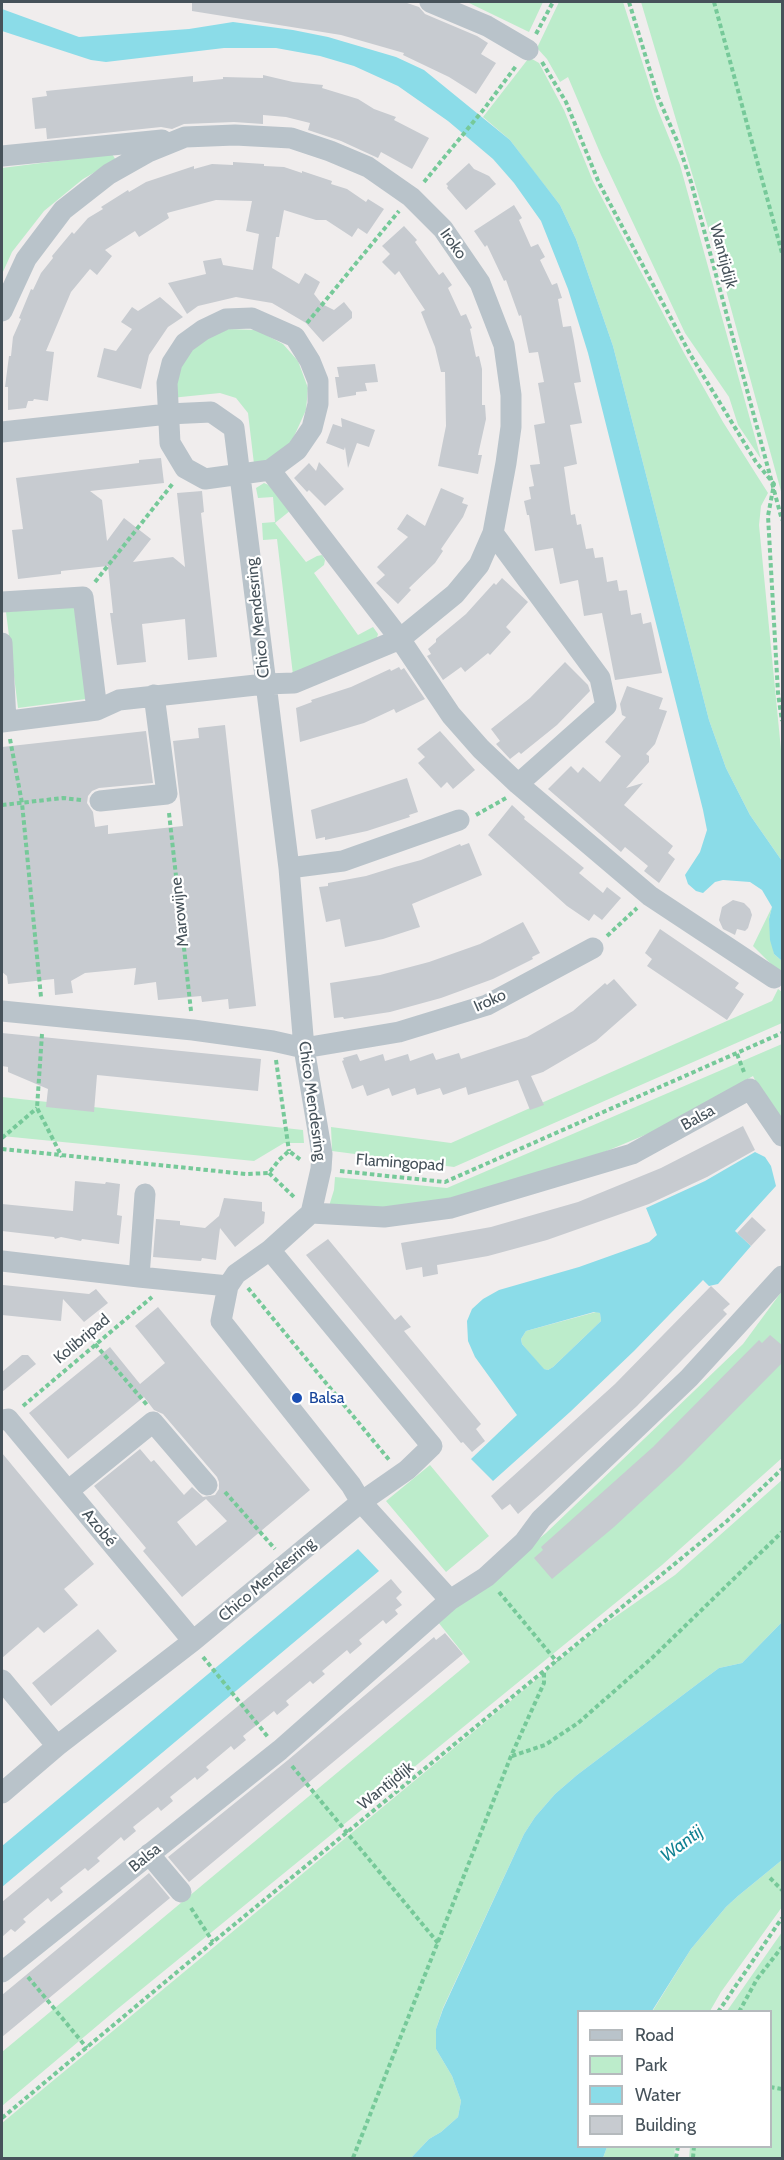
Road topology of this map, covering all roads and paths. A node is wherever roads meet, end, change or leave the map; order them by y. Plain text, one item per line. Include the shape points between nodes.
1 (430, 2) edge
2 (628, 2) edge
3 (714, 2) edge
4 (528, 50) joint
5 (484, 109) dead end
6 (185, 137) junction
7 (2, 156) edge
8 (411, 197) junction
9 (783, 253) edge
10 (2, 311) edge
11 (295, 337) junction
12 (168, 414) junction
13 (2, 432) edge
14 (185, 468) junction
15 (270, 470) junction
16 (242, 474) junction
17 (774, 484) junction
18 (783, 520) edge
19 (493, 533) junction
20 (83, 597) junction
21 (2, 602) edge
22 (400, 639) junction
23 (2, 643) edge
24 (265, 684) junction
25 (154, 695) junction
26 (97, 710) junction
27 (4, 721) edge
28 (783, 721) edge
29 (518, 784) junction
30 (167, 794) junction
31 (100, 801) joint
32 (22, 803) junction
33 (2, 805) edge
34 (459, 820) joint
35 (290, 868) junction
36 (650, 896) junction
37 (593, 948) joint
38 (774, 978) dead end
39 (2, 1011) edge
40 (43, 1016) junction
41 (193, 1030) junction
42 (783, 1033) edge
43 (273, 1041) junction
44 (304, 1048) junction
45 (37, 1108) junction
46 (783, 1136) edge
47 (2, 1138) edge
48 (2, 1149) edge
49 (289, 1151) junction
50 (62, 1157) junction
51 (321, 1169) junction
52 (269, 1173) junction
53 (145, 1194) dead end
54 (311, 1213) junction
55 (270, 1250) junction
56 (2, 1261) edge
57 (783, 1276) edge
58 (139, 1277) junction
59 (184, 1280) junction
60 (232, 1280) junction
61 (95, 1344) junction
62 (5, 1420) edge
63 (153, 1422) junction
64 (783, 1469) edge
65 (401, 1474) junction
66 (207, 1485) joint
67 (68, 1491) junction
68 (361, 1502) junction
69 (783, 1532) edge
70 (287, 1563) junction
71 (450, 1600) junction
72 (509, 1604) dead end
73 (194, 1641) junction
74 (206, 1662) dead end
75 (557, 1662) junction
76 (544, 1673) junction
77 (2, 1680) edge
78 (238, 1700) dead end
79 (57, 1746) junction
80 (511, 1756) junction
81 (310, 1788) dead end
82 (2, 1793) edge
83 (348, 1833) junction
84 (149, 1854) junction
85 (770, 1878) dead end
86 (783, 1890) edge
87 (181, 1892) joint
88 (783, 1918) edge
89 (213, 1942) junction
90 (438, 1944) junction
91 (783, 1947) edge
92 (2, 1972) edge
93 (48, 1999) dead end
94 (719, 2010) edge
95 (740, 2010) edge
96 (87, 2048) junction
97 (2, 2118) edge
98 (353, 2158) edge

1 - 4 street via 487,26
2 - 17 path, Wantijdijk via 658,97 691,182
3 - 9 path
4 - 17 path via 542,61 566,102 599,183 690,354 756,462
5 - 8 path
6 - 7 street, Iroko
6 - 8 street, Iroko via 291,138 368,167
6 - 10 street, Iroko via 109,174 63,210 26,259
8 - 11 path
8 - 19 street, Iroko via 443,229 480,283 504,345 511,428
11 - 12 street via 252,318 226,319 203,330 185,344 172,363 167,383
11 - 15 street via 318,381 318,404 312,428 297,450
12 - 13 street, Chico Mendesring
12 - 14 street via 170,443
12 - 16 street, Chico Mendesring via 211,412 234,428
14 - 16 street via 205,479
14 - 20 path
15 - 16 street
15 - 22 street
16 - 24 street, Chico Mendesring
17 - 18 path, Wantijdijk
17 - 28 path via 768,516 777,682
19 - 22 street, Iroko via 478,566 454,594
19 - 29 street via 600,678 606,706
20 - 21 street
20 - 26 street
22 - 24 street, Iroko via 294,682
22 - 29 street via 451,715
23 - 27 street
24 - 25 street
24 - 35 street, Chico Mendesring
25 - 26 street via 118,700
25 - 30 street
26 - 27 street
27 - 32 path
29 - 34 path via 508,797
29 - 36 street
30 - 31 street
30 - 41 path, Marowijne
31 - 32 path via 63,798
32 - 33 path
32 - 40 path
34 - 35 street via 343,861
35 - 44 street, Chico Mendesring
36 - 37 path
36 - 38 street
37 - 44 street, Iroko via 487,1005 399,1032
39 - 40 street
40 - 41 street
40 - 45 path
41 - 43 street
42 - 51 path, Flamingopad via 445,1182
43 - 44 street
43 - 49 path
44 - 51 street, Chico Mendesring via 322,1154
45 - 47 path
45 - 50 path
46 - 54 street, Balsa via 750,1089 632,1154 451,1208 384,1217
48 - 50 path
49 - 51 path, Flamingopad
49 - 52 path
50 - 52 path
51 - 54 street, Chico Mendesring
52 - 54 path
53 - 58 street
54 - 55 street
55 - 60 street
55 - 65 street via 432,1446
56 - 58 street
57 - 71 street, Balsa via 689,1378 541,1519 524,1542 486,1577
58 - 59 street
59 - 60 street
59 - 61 path, Kolibripad via 160,1290
60 - 65 path
60 - 68 street via 221,1321
61 - 62 path, Kolibripad
61 - 63 path via 152,1412
62 - 67 street, Azobé
63 - 66 street
63 - 67 street
64 - 75 path, Wantijdijk via 727,1521
65 - 68 street
66 - 70 path via 215,1491 227,1492
67 - 73 street, Azobé
68 - 70 street, Chico Mendesring
68 - 71 street
69 - 80 path via 578,1723 545,1745
70 - 73 street, Chico Mendesring
71 - 84 street, Balsa via 280,1750
72 - 75 path
73 - 79 street, Chico Mendesring
74 - 78 path
75 - 76 path, Wantijdijk
76 - 80 path
76 - 83 path, Wantijdijk
77 - 79 street
79 - 82 street, Chico Mendesring
80 - 90 path
81 - 83 path
83 - 89 path, Wantijdijk
83 - 90 path
84 - 87 street
84 - 92 street, Balsa
85 - 86 path
87 - 89 path
88 - 94 path
89 - 96 path, Wantijdijk
90 - 98 path
91 - 95 path
93 - 96 path
96 - 97 path, Wantijdijk

